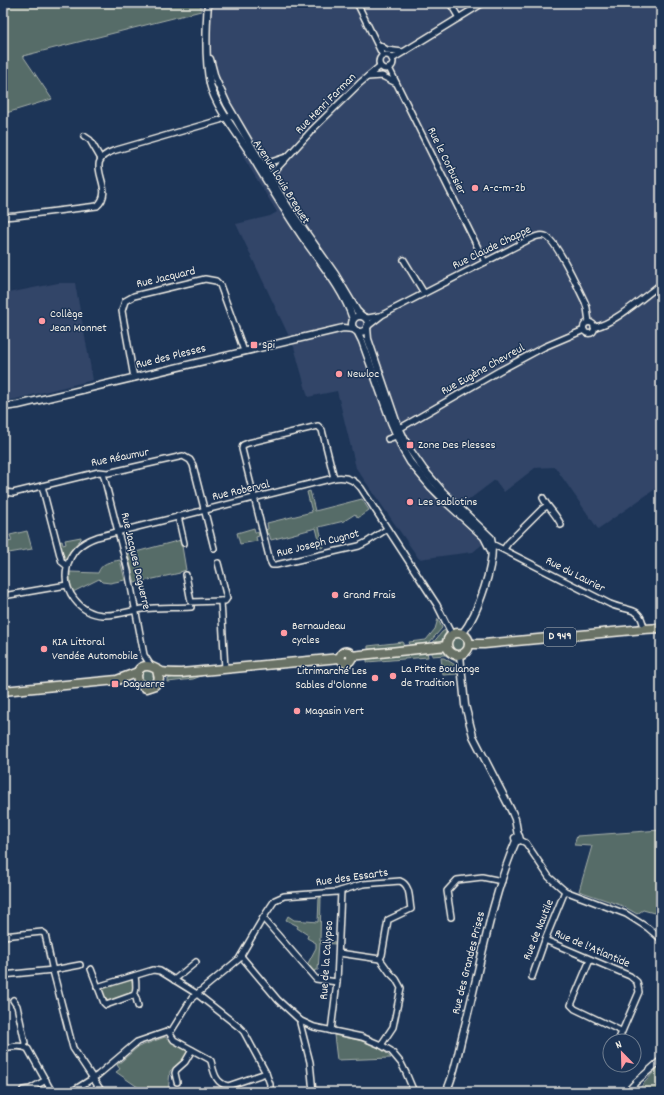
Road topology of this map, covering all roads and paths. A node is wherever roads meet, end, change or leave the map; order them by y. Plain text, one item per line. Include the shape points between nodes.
1 (208, 3) edge
2 (357, 3) edge
3 (450, 3) edge
4 (482, 3) edge
5 (658, 3) edge
6 (661, 9) edge
7 (459, 18) junction
8 (376, 42) junction
9 (207, 50) junction
10 (403, 52) junction
11 (383, 56) junction
12 (392, 59) junction
13 (380, 66) junction
14 (389, 68) junction
15 (366, 78) junction
16 (397, 83) junction
17 (233, 114) junction
18 (227, 118) junction
19 (84, 136) dead end
20 (287, 157) junction
21 (101, 159) junction
22 (260, 165) junction
23 (268, 178) junction
24 (3, 217) edge
25 (404, 260) dead end
26 (485, 262) junction
27 (661, 284) edge
28 (424, 294) junction
29 (382, 315) junction
30 (363, 316) junction
31 (353, 320) junction
32 (589, 322) junction
33 (367, 327) junction
34 (594, 327) junction
35 (335, 330) junction
36 (355, 330) junction
37 (584, 330) junction
38 (244, 351) junction
39 (134, 378) junction
40 (12, 406) junction
41 (3, 407) edge
42 (3, 410) edge
43 (396, 432) junction
44 (388, 439) dead end
45 (103, 473) junction
46 (334, 478) junction
47 (42, 486) junction
48 (3, 492) edge
49 (254, 498) junction
50 (543, 498) dead end
51 (547, 506) junction
52 (203, 510) junction
53 (178, 516) junction
54 (560, 526) dead end
55 (387, 529) junction
56 (118, 531) junction
57 (184, 543) dead end
58 (491, 544) junction
59 (214, 548) dead end
60 (504, 549) junction
61 (218, 563) dead end
62 (67, 566) junction
63 (186, 575) dead end
64 (67, 586) junction
65 (3, 596) edge
66 (221, 601) junction
67 (191, 607) dead end
68 (136, 610) junction
69 (661, 628) edge
70 (644, 629) junction
71 (462, 634) junction
72 (452, 635) junction
73 (469, 644) junction
74 (447, 646) junction
75 (144, 655) junction
76 (460, 655) junction
77 (154, 668) junction
78 (225, 669) junction
79 (140, 670) junction
80 (181, 673) junction
81 (117, 680) junction
82 (158, 682) junction
83 (139, 684) junction
84 (3, 692) edge
85 (518, 839) junction
86 (502, 881) junction
87 (341, 891) junction
88 (565, 891) junction
89 (451, 917) dead end
90 (263, 918) junction
91 (3, 936) edge
92 (661, 939) edge
93 (545, 940) junction
94 (339, 953) junction
95 (241, 956) junction
96 (380, 959) junction
97 (590, 960) junction
98 (196, 962) dead end
99 (80, 965) dead end
100 (91, 969) dead end
101 (53, 970) junction
102 (3, 975) edge
103 (135, 976) junction
104 (532, 977) dead end
105 (174, 980) junction
106 (337, 982) junction
107 (97, 987) junction
108 (197, 994) junction
109 (134, 995) junction
110 (13, 1000) dead end
111 (138, 1006) dead end
112 (301, 1021) junction
113 (621, 1030) junction
114 (168, 1031) junction
115 (331, 1031) junction
116 (620, 1033) edge
117 (381, 1045) junction
118 (24, 1047) junction
119 (3, 1048) edge
120 (192, 1050) junction
121 (661, 1060) edge
122 (266, 1073) junction
123 (93, 1078) junction
124 (46, 1080) junction
125 (177, 1082) dead end
126 (22, 1090) dead end
127 (52, 1092) edge
128 (71, 1092) edge
129 (102, 1092) edge
130 (270, 1092) edge
131 (313, 1092) edge
132 (414, 1092) edge
133 (446, 1092) edge
134 (627, 1092) edge

1 - 9 street, Avenue Louis Breguet
2 - 8 street
3 - 7 street
4 - 7 street
5 - 6 street
7 - 10 street
8 - 10 street via 387,50
8 - 11 street
9 - 17 street, Avenue Louis Breguet via 217,83
9 - 18 street, Avenue Louis Breguet via 210,84
10 - 12 street
11 - 12 street
11 - 13 street via 379,60
12 - 14 street via 393,64
13 - 14 street via 384,69
13 - 15 street, Rue Henri Farman
14 - 16 street, Rue le Corbusier
15 - 16 street via 382,76
15 - 20 street, Rue Henri Farman
16 - 26 street, Rue le Corbusier
17 - 18 street
17 - 22 street, Avenue Louis Breguet
18 - 21 street via 113,151
18 - 22 street, Avenue Louis Breguet
19 - 21 street via 90,140
20 - 22 street, Rue Henri Farman
20 - 23 street, Rue Henri Farman
21 - 24 street via 98,164 104,194 97,206
22 - 23 street, Avenue Louis Breguet
23 - 30 street, Avenue Louis Breguet via 357,311
23 - 31 street, Avenue Louis Breguet via 284,210 337,287
25 - 28 street
26 - 28 street, Rue Claude Chappe
26 - 32 street, Rue Claude Chappe via 530,239 545,236 558,248 585,302
27 - 34 street via 605,325
28 - 29 street, Rue Claude Chappe
29 - 30 street, Rue Claude Chappe via 368,318
29 - 33 street, Rue Claude Chappe
30 - 31 street via 357,316
30 - 33 street via 367,320
31 - 35 street, Rue des Plesses
31 - 36 street
32 - 34 street
32 - 37 street
33 - 36 street via 362,332
33 - 43 street via 368,339
34 - 37 street via 594,331 590,333
35 - 36 street, Rue des Plesses
35 - 38 street, Rue des Plesses
36 - 43 street via 362,341
37 - 43 street, Rue Eugène Chevreul via 498,371
38 - 39 street, Rue des Plesses
38 - 39 street, Rue Jacquard via 220,285 216,281 205,279 134,296 125,301 122,311
39 - 40 street, Rue des Plesses
40 - 41 street, Rue des Plesses
40 - 42 street, Rue des Plesses
43 - 44 street, Rue Eugène Chevreul
43 - 58 street via 403,450 420,474 439,496
45 - 47 street, Rue Réaumur
45 - 52 street, Rue Réaumur via 183,456 190,460 192,465
45 - 56 street, Rue Jacques Daguerre
46 - 49 street, Rue Roberval
46 - 49 street via 321,428 316,426 294,431 243,445
46 - 55 street, Rue Roberval via 344,477 357,483
47 - 48 street, Rue Réaumur via 13,493
47 - 62 street via 61,559
49 - 52 street, Rue Roberval
49 - 55 street, Rue Joseph Cugnot via 270,561 274,566 359,546
50 - 51 street
51 - 54 street via 559,520
51 - 60 street
52 - 53 street, Rue Roberval
52 - 59 street
53 - 56 street, Rue Roberval
53 - 57 street
55 - 72 street, Rue Roberval via 437,605
56 - 62 street, Rue Roberval via 83,544 72,555
56 - 68 street, Rue Jacques Daguerre
58 - 60 street, Rue du Laurier
58 - 71 street via 489,572 472,618
60 - 70 street, Rue du Laurier via 616,607 636,612 642,617
61 - 66 street via 227,598
62 - 64 street
63 - 66 street via 191,602
64 - 65 street
64 - 68 street via 78,604 94,614 111,615
66 - 78 street
67 - 68 street
68 - 75 street, Rue Jacques Daguerre
69 - 70 main road, D 949
70 - 73 main road, D 949
71 - 72 main road
71 - 73 main road
72 - 74 main road via 447,641
73 - 76 main road via 466,651
74 - 76 main road via 453,654
74 - 78 main road via 351,656 346,652 341,654 340,658
75 - 77 street
75 - 79 street
76 - 85 street via 465,705 473,736 512,812
77 - 79 main road via 146,666
77 - 80 main road via 166,673
77 - 82 main road via 159,676
78 - 80 main road
79 - 81 main road
79 - 83 main road via 137,678
80 - 82 main road
81 - 83 main road
81 - 84 main road
82 - 83 main road via 149,688
85 - 86 street, Rue des Grandes Prises via 506,864
85 - 88 street via 526,843 549,877
86 - 89 street via 482,877 458,880 448,891
86 - 133 street, Rue des Grandes Prises
87 - 90 street, Rue des Essarts via 284,896 275,900
87 - 94 street, Rue de la Calypso
87 - 96 street, Rue des Essarts via 362,884 400,881 408,887 411,909 388,920
88 - 92 street via 626,914
88 - 93 street, Rue de Nautile
90 - 95 street, Rue des Essarts
90 - 106 street via 316,979
91 - 101 street via 42,932 45,934
93 - 97 street, Rue de l'Atlantide
93 - 104 street, Rue de Nautile
94 - 96 street
94 - 106 street, Rue de la Calypso
95 - 108 street, Rue des Essarts
95 - 112 street via 278,1000
96 - 117 street via 401,988 393,1027
97 - 113 street, Rue de l'Atlantide via 630,976 637,982 639,992
97 - 113 street via 571,1005
98 - 105 street
99 - 101 street
100 - 107 street
101 - 102 street
101 - 123 street via 74,1051
103 - 105 street via 157,970
103 - 107 street
103 - 109 street
105 - 108 street
106 - 115 street, Rue de la Calypso
107 - 109 street via 106,1005
108 - 114 street, Rue des Essarts via 174,1028
108 - 122 street via 244,1032
109 - 111 street
110 - 118 street via 19,1013 26,1043
112 - 115 street
112 - 131 street via 310,1062
113 - 116 street, Rue de l'Atlantide
114 - 120 street via 174,1040
114 - 123 street via 137,1042
115 - 117 street via 352,1034
117 - 132 street via 398,1059
118 - 119 street
118 - 124 street via 28,1049
120 - 122 street via 211,1061 216,1078 228,1086
120 - 125 street via 185,1062 176,1070
121 - 134 street
122 - 130 street
123 - 128 street
123 - 129 street
124 - 126 street via 30,1089
124 - 127 street

